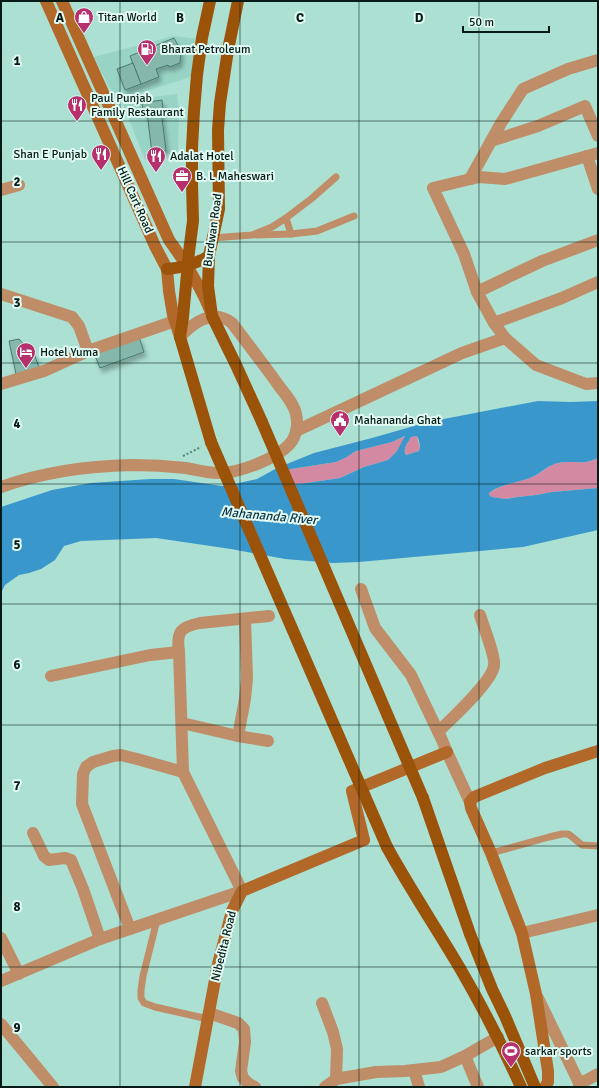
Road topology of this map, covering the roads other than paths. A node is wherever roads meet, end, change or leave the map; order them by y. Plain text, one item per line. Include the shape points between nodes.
1 (46, 1) edge
2 (62, 1) edge
3 (210, 1) edge
4 (238, 1) edge
5 (598, 60) edge
6 (598, 136) edge
7 (491, 141) junction
8 (592, 154) edge
9 (336, 177) dead end
10 (470, 179) junction
11 (19, 185) dead end
12 (598, 189) edge
13 (1, 190) edge
14 (354, 216) dead end
15 (286, 218) junction
16 (291, 234) junction
17 (252, 235) junction
18 (212, 238) junction
19 (598, 240) edge
20 (209, 256) junction
21 (187, 266) junction
22 (167, 269) junction
23 (598, 282) edge
24 (476, 292) junction
25 (1, 294) edge
26 (212, 316) junction
27 (175, 321) junction
28 (494, 323) junction
29 (180, 337) junction
30 (505, 338) junction
31 (88, 351) junction
32 (598, 383) edge
33 (1, 384) edge
34 (296, 432) junction
35 (1, 487) edge
36 (361, 589) dead end
37 (480, 615) dead end
38 (269, 616) dead end
39 (245, 618) junction
40 (179, 652) junction
41 (51, 676) dead end
42 (182, 723) junction
43 (438, 732) junction
44 (238, 736) junction
45 (268, 741) dead end
46 (598, 751) edge
47 (447, 752) junction
48 (183, 772) junction
49 (470, 802) junction
50 (33, 833) dead end
51 (598, 846) edge
52 (491, 854) junction
53 (242, 891) junction
54 (598, 915) edge
55 (157, 920) junction
56 (130, 929) junction
57 (522, 933) junction
58 (1, 938) edge
59 (100, 939) junction
60 (19, 974) junction
61 (1, 981) edge
62 (536, 994) junction
63 (322, 1003) dead end
64 (208, 1016) junction
65 (1, 1024) edge
66 (498, 1037) junction
67 (464, 1056) junction
68 (414, 1070) junction
69 (598, 1074) edge
70 (336, 1079) junction
71 (580, 1086) edge
72 (54, 1087) edge
73 (195, 1087) edge
74 (255, 1087) edge
75 (325, 1087) edge
76 (419, 1087) edge
77 (478, 1087) edge
78 (521, 1087) edge
79 (535, 1087) edge
80 (545, 1087) edge

1 - 22 street, Hill Cart Road
2 - 21 street, Hill Cart Road via 169,240
3 - 21 main road, Burdwan Road via 202,38 194,111 193,221
4 - 18 main road, Burdwan Road via 220,103 219,209
5 - 7 street via 568,69 523,89
6 - 7 street via 586,106 538,126
7 - 10 street
8 - 10 street via 505,179
8 - 12 street
9 - 15 lane
10 - 24 street via 433,188 464,254
11 - 13 street
14 - 16 lane via 317,231
15 - 16 lane
15 - 17 lane
16 - 17 lane
17 - 18 lane
18 - 20 main road, Burdwan Road
19 - 24 street via 542,261
20 - 21 main road
20 - 26 main road, Burdwan Road via 208,286
21 - 22 main road
21 - 26 street, Hill Cart Road
21 - 29 main road, Hill Cart Road
22 - 27 street, Hill Cart Road
23 - 28 street
24 - 28 street
25 - 31 street via 72,317 79,326
26 - 29 street via 188,328
26 - 34 street via 232,323 271,374 294,409
26 - 79 main road, Hill Cart Road, bridge via 262,422 423,798 472,940
27 - 29 street, Hill Cart Road
27 - 31 street
28 - 30 street
29 - 66 main road, Hill Cart Road, bridge via 211,442 387,847
30 - 32 street via 536,365 586,384
30 - 34 street via 462,353
31 - 33 street via 44,370
34 - 35 street via 289,444 280,452 257,464 227,472 132,465 94,467 53,472
36 - 43 street via 375,628 411,676
37 - 43 street via 495,665 484,685
38 - 39 street
39 - 40 street via 189,626 181,631 177,640
39 - 44 street via 247,678
40 - 41 street via 150,655
40 - 42 street
42 - 44 street
42 - 48 street
43 - 47 street
44 - 45 street
46 - 49 street via 545,768 474,797
47 - 49 street
47 - 53 street via 352,791 364,840
48 - 53 street
48 - 56 street via 121,755 92,762 83,774 82,804
49 - 52 street
50 - 59 street via 44,856 49,860 71,860
51 - 52 lane via 582,845 568,834 562,834
52 - 57 street
53 - 55 street
53 - 64 street, Nibedita Road via 232,911
54 - 57 street
55 - 56 street
55 - 64 lane via 143,976 141,998 144,1003 154,1007
56 - 59 street
57 - 62 street
58 - 60 street
59 - 60 street
60 - 61 street
62 - 71 street
62 - 80 street via 548,1071 548,1082
63 - 70 street via 337,1049
64 - 73 street, Nibedita Road
64 - 74 street via 238,1023 244,1029 243,1078
65 - 72 street
66 - 67 street
66 - 78 main road, Hill Cart Road
67 - 68 street via 441,1067
67 - 77 street
68 - 70 street via 376,1072
68 - 76 street
69 - 71 street
70 - 75 street

